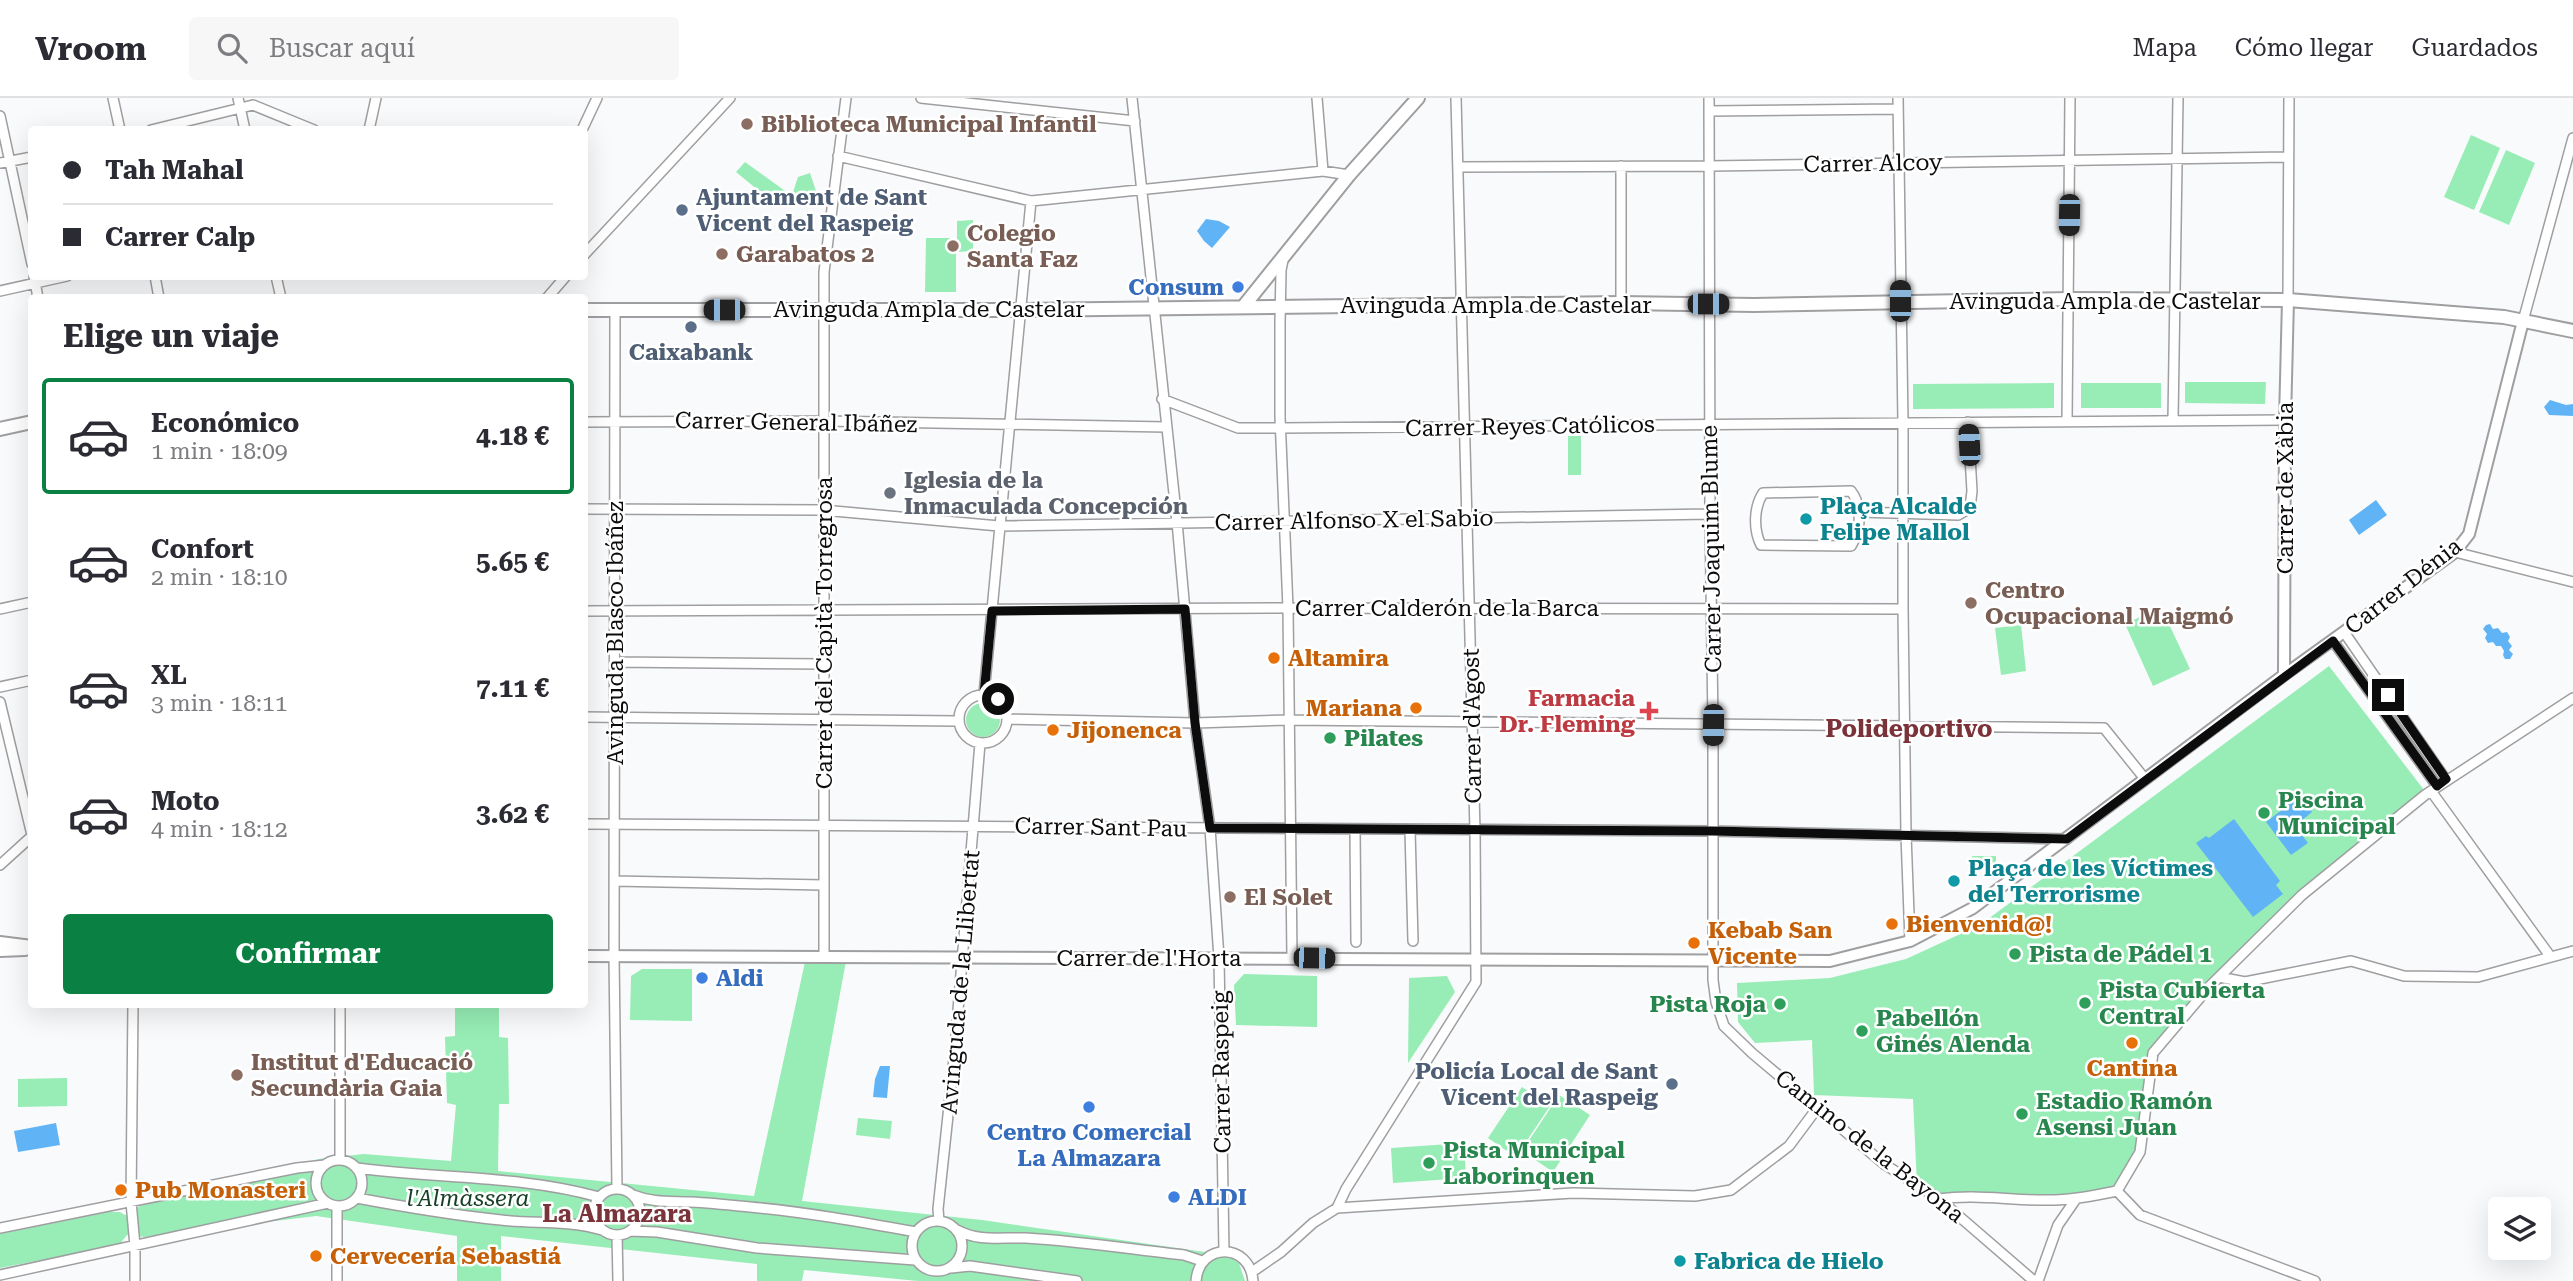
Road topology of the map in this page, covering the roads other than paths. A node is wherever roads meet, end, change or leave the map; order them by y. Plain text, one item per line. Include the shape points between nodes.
1 (113, 98) edge
2 (376, 98) edge
3 (597, 98) edge
4 (730, 98) edge
5 (846, 98) edge
6 (921, 98) edge
7 (1132, 98) edge
8 (1317, 98) edge
9 (1418, 98) edge
10 (1456, 98) edge
11 (1709, 98) edge
12 (1898, 98) edge
13 (2070, 98) edge
14 (2178, 98) edge
15 (2289, 98) edge
16 (239, 102) edge
17 (1898, 109) junction
18 (1709, 111) junction
19 (0, 116) edge
20 (1135, 121) junction
21 (120, 126) edge
22 (164, 126) edge
23 (244, 126) edge
24 (304, 126) edge
25 (370, 126) edge
26 (584, 126) edge
27 (2573, 138) edge
28 (838, 156) junction
29 (2177, 157) junction
30 (2287, 157) junction
31 (28, 158) edge
32 (2070, 160) junction
33 (5, 162) edge
34 (1899, 162) junction
35 (1621, 166) junction
36 (1709, 166) junction
37 (1459, 167) junction
38 (1323, 171) junction
39 (1349, 175) junction
40 (1142, 191) junction
41 (1031, 201) junction
42 (588, 246) edge
43 (28, 249) edge
44 (1285, 253) junction
45 (35, 280) edge
46 (563, 280) edge
47 (0, 291) edge
48 (550, 294) edge
49 (2068, 299) junction
50 (2288, 300) junction
51 (1900, 301) junction
52 (2175, 301) junction
53 (1621, 303) junction
54 (1708, 304) junction
55 (1461, 305) junction
56 (1281, 306) junction
57 (1244, 307) junction
58 (1153, 308) junction
59 (823, 309) junction
60 (588, 310) edge
61 (615, 310) junction
62 (1019, 310) junction
63 (2522, 321) junction
64 (2573, 331) edge
65 (1162, 399) junction
66 (2285, 419) junction
67 (2067, 420) junction
68 (2173, 420) junction
69 (615, 421) junction
70 (825, 421) junction
71 (588, 422) edge
72 (1903, 422) junction
73 (1968, 422) junction
74 (28, 423) edge
75 (1709, 423) junction
76 (1008, 425) junction
77 (1166, 427) junction
78 (1464, 427) junction
79 (1282, 428) junction
80 (0, 429) edge
81 (588, 509) edge
82 (616, 509) junction
83 (823, 510) junction
84 (1859, 512) junction
85 (1903, 512) junction
86 (1710, 514) junction
87 (1467, 518) junction
88 (1177, 522) junction
89 (1285, 522) junction
90 (999, 526) junction
91 (2455, 552) junction
92 (2573, 582) edge
93 (28, 603) edge
94 (1288, 608) junction
95 (1713, 608) junction
96 (0, 609) edge
97 (1185, 609) junction
98 (1470, 609) junction
99 (1903, 609) junction
100 (588, 611) edge
101 (615, 611) junction
102 (823, 611) junction
103 (992, 611) junction
104 (2344, 632) junction
105 (2333, 641) junction
106 (615, 662) junction
107 (823, 664) junction
108 (2284, 675) junction
109 (28, 681) edge
110 (0, 687) edge
111 (984, 694) junction
112 (2573, 698) edge
113 (0, 702) edge
114 (588, 716) edge
115 (615, 717) junction
116 (823, 718) junction
117 (1007, 719) junction
118 (1289, 720) junction
119 (958, 721) junction
120 (1471, 722) junction
121 (1195, 723) junction
122 (1713, 725) junction
123 (1905, 726) junction
124 (980, 743) junction
125 (2145, 779) junction
126 (2446, 779) junction
127 (2434, 788) junction
128 (28, 819) edge
129 (588, 824) edge
130 (615, 824) junction
131 (975, 825) junction
132 (823, 826) junction
133 (1210, 828) junction
134 (1291, 828) junction
135 (1354, 830) junction
136 (1410, 830) junction
137 (1475, 831) junction
138 (1712, 831) junction
139 (1906, 835) junction
140 (2067, 839) junction
141 (28, 840) edge
142 (0, 865) edge
143 (614, 881) junction
144 (822, 885) junction
145 (1413, 941) dead end
146 (1910, 941) junction
147 (0, 942) edge
148 (1356, 942) dead end
149 (28, 947) edge
150 (28, 948) edge
151 (0, 951) edge
152 (2573, 951) edge
153 (588, 956) edge
154 (614, 956) junction
155 (824, 956) junction
156 (2550, 956) junction
157 (962, 957) junction
158 (1292, 957) junction
159 (1219, 958) junction
160 (1476, 958) junction
161 (1713, 962) junction
162 (2219, 977) junction
163 (133, 1008) edge
164 (340, 1008) edge
165 (1818, 1107) junction
166 (340, 1160) junction
167 (325, 1165) junction
168 (357, 1168) junction
169 (617, 1189) junction
170 (2117, 1191) junction
171 (633, 1195) junction
172 (599, 1197) junction
173 (357, 1198) junction
174 (1939, 1199) junction
175 (2076, 1199) junction
176 (131, 1202) junction
177 (332, 1205) junction
178 (1337, 1208) junction
179 (939, 1221) junction
180 (0, 1228) edge
181 (602, 1230) junction
182 (957, 1230) junction
183 (630, 1231) junction
184 (916, 1232) junction
185 (617, 1235) junction
186 (135, 1246) junction
187 (1224, 1251) junction
188 (915, 1260) junction
189 (1202, 1261) junction
190 (951, 1268) junction
191 (0, 1275) edge
192 (929, 1276) edge
193 (1253, 1276) edge
194 (135, 1281) edge
195 (337, 1281) edge
196 (618, 1281) edge
197 (1077, 1281) edge
198 (1196, 1281) edge
199 (2036, 1281) edge
200 (2315, 1281) edge

1 - 21 street
2 - 25 street
3 - 26 street
4 - 42 street
5 - 28 street, Carrer del Capità Torregrosa
6 - 20 street
7 - 20 street, Carrer Raspeig
8 - 38 street
9 - 39 main road
10 - 37 street, Carrer d'Agost
11 - 18 street, Carrer Joaquim Blume
12 - 17 street
13 - 32 street
14 - 29 street
15 - 30 street
16 - 22 street
16 - 23 street
16 - 24 street
17 - 18 street
17 - 34 street
18 - 36 street, Carrer Joaquim Blume
19 - 33 street
20 - 40 street, Carrer Raspeig
27 - 63 street
28 - 41 street
28 - 59 street, Carrer del Capità Torregrosa
29 - 30 street, Carrer Alcoy
29 - 32 street, Carrer Alcoy
29 - 52 street
30 - 50 street
31 - 33 street
32 - 34 street, Carrer Alcoy
32 - 49 street
33 - 43 street
34 - 36 street, Carrer Alcoy
34 - 51 street
35 - 36 street, Carrer Alcoy
35 - 37 street, Carrer Alcoy
35 - 53 street
36 - 54 street, Carrer Joaquim Blume
37 - 55 street, Carrer d'Agost
38 - 39 street
38 - 40 street
39 - 44 main road
40 - 41 street
40 - 58 street, Carrer Raspeig
41 - 62 street
44 - 56 street
44 - 57 main road
45 - 47 street
46 - 48 street
49 - 51 main road, Avinguda Ampla de Castelar
49 - 52 main road, Avinguda Ampla de Castelar
49 - 67 street
50 - 52 main road, Avinguda Ampla de Castelar
50 - 63 main road, Avinguda Ampla de Castelar
50 - 66 street, Carrer de Xàbia
51 - 54 main road, Avinguda Ampla de Castelar
51 - 72 street
52 - 68 street
53 - 54 main road, Avinguda Ampla de Castelar
53 - 55 main road, Avinguda Ampla de Castelar
54 - 75 street, Carrer Joaquim Blume
55 - 56 main road, Avinguda Ampla de Castelar
55 - 78 street, Carrer d'Agost
56 - 57 main road, Avinguda Ampla de Castelar
56 - 79 street
57 - 58 main road, Avinguda Ampla de Castelar
58 - 62 main road, Avinguda Ampla de Castelar
58 - 65 street, Carrer Raspeig
59 - 61 main road, Avinguda Ampla de Castelar
59 - 62 main road, Avinguda Ampla de Castelar
59 - 70 street, Carrer del Capità Torregrosa
60 - 61 main road, Avinguda Ampla de Castelar
61 - 69 street, Avinguda Blasco Ibáñez
62 - 76 street
63 - 64 main road, Avinguda Ampla de Castelar
63 - 91 street, Carrer Dénia via 2469,534
65 - 77 street, Carrer Raspeig
65 - 79 street, Carrer Reyes Católicos via 1238,428
66 - 68 street, Carrer Reyes Católicos
66 - 108 street, Carrer de Xàbia
67 - 68 street, Carrer Reyes Católicos
67 - 73 street, Carrer Reyes Católicos
69 - 70 street, Carrer General Ibáñez
69 - 71 street, Carrer General Ibáñez
69 - 82 street, Avinguda Blasco Ibáñez
70 - 76 street, Carrer General Ibáñez
70 - 83 street, Carrer del Capità Torregrosa
72 - 73 street, Carrer Reyes Católicos
72 - 75 street, Carrer Reyes Católicos
72 - 85 street
73 - 85 street via 1970,508 1958,515
74 - 80 main road
75 - 78 street, Carrer Reyes Católicos
75 - 86 street, Carrer Joaquim Blume
76 - 77 street, Carrer General Ibáñez
76 - 90 street
77 - 88 street, Carrer Raspeig
78 - 79 street, Carrer Reyes Católicos
78 - 87 street, Carrer d'Agost
79 - 89 street
81 - 82 street, Carrer Alfonso X el Sabio
82 - 83 street, Carrer Alfonso X el Sabio
82 - 101 street, Avinguda Blasco Ibáñez
83 - 90 street, Carrer Alfonso X el Sabio
83 - 102 street, Carrer del Capità Torregrosa
84 - 84 street via 1858,499 1851,491 1763,493 1757,502 1756,537 1761,545 1851,546 1858,536
84 - 85 street
85 - 99 street
86 - 87 street, Carrer Alfonso X el Sabio
86 - 95 street, Carrer Joaquim Blume
87 - 89 street, Carrer Alfonso X el Sabio
87 - 98 street, Carrer d'Agost
88 - 89 street, Carrer Alfonso X el Sabio
88 - 90 street, Carrer Alfonso X el Sabio
88 - 97 street, Carrer Raspeig
89 - 94 street
90 - 103 street
91 - 92 street
91 - 104 street, Carrer Dénia
93 - 96 street
94 - 97 street, Carrer Calderón de la Barca
94 - 98 street, Carrer Calderón de la Barca
94 - 118 street
95 - 98 street, Carrer Calderón de la Barca
95 - 99 street, Carrer Calderón de la Barca
95 - 122 street, Carrer Joaquim Blume
97 - 103 street, Carrer Calderón de la Barca
97 - 121 street, Carrer Raspeig
98 - 120 street, Carrer d'Agost
99 - 123 street
100 - 101 street, Carrer Calderón de la Barca
101 - 102 street, Carrer Calderón de la Barca
101 - 106 street, Avinguda Blasco Ibáñez
102 - 103 street, Carrer Calderón de la Barca
102 - 107 street, Carrer del Capità Torregrosa
103 - 111 street
104 - 105 street, Carrer Dénia
104 - 126 street
105 - 108 street, Carrer Dénia
105 - 127 street
106 - 107 street
106 - 115 street, Avinguda Blasco Ibáñez
107 - 116 street, Carrer del Capità Torregrosa
108 - 125 street, Carrer Dénia
109 - 110 street
111 - 117 street via 998,699
111 - 119 street via 965,702
112 - 126 street
113 - 128 street
114 - 115 street
115 - 116 street
115 - 130 street, Avinguda Blasco Ibáñez
116 - 119 street
116 - 132 street, Carrer del Capità Torregrosa
117 - 121 street
117 - 124 street via 996,740
118 - 120 street
118 - 121 street
118 - 134 street
119 - 124 street via 965,736
120 - 122 street
120 - 137 street, Carrer d'Agost
121 - 133 street, Carrer Raspeig
122 - 123 street
122 - 138 street, Carrer Joaquim Blume
123 - 125 street via 2104,728
123 - 139 street
124 - 131 street, Avinguda de la Llibertat
125 - 140 street, Carrer Dénia
126 - 127 street
127 - 156 street
127 - 162 street via 2302,895
129 - 130 street, Carrer Sant Pau
130 - 132 street, Carrer Sant Pau
130 - 143 street, Avinguda Blasco Ibáñez
131 - 132 street, Carrer Sant Pau
131 - 133 street, Carrer Sant Pau
131 - 157 street, Avinguda de la Llibertat
132 - 144 street, Carrer del Capità Torregrosa
133 - 134 street, Carrer Sant Pau
133 - 159 street, Carrer Raspeig
134 - 135 street, Carrer Sant Pau
134 - 158 street
135 - 136 street, Carrer Sant Pau
135 - 148 street
136 - 137 street, Carrer Sant Pau
136 - 145 street
137 - 138 street, Carrer Sant Pau
137 - 160 street, Carrer d'Agost
138 - 139 street, Carrer Sant Pau
138 - 161 street, Carrer Joaquim Blume
139 - 140 street, Carrer Sant Pau
139 - 146 street
140 - 146 street, Carrer Dénia via 1973,908
141 - 142 street
143 - 144 street
143 - 154 street, Avinguda Blasco Ibáñez
144 - 155 street, Carrer del Capità Torregrosa
146 - 161 street, Carrer Dénia via 1830,961
147 - 149 street
150 - 151 street
152 - 156 street
153 - 154 street, Carrer de l'Horta
154 - 155 street, Carrer de l'Horta
154 - 169 street, Avinguda Blasco Ibáñez
155 - 157 street, Carrer de l'Horta
156 - 162 street via 2478,977 2404,976 2351,961 2245,982
157 - 159 street, Carrer de l'Horta
157 - 179 street, Avinguda de la Llibertat
158 - 159 street, Carrer de l'Horta
158 - 160 street, Carrer de l'Horta
159 - 187 street, Carrer Raspeig
160 - 161 street, Carrer de l'Horta
160 - 178 street, Carrer d'Agost via 1476,982
161 - 165 street, Camino de la Bayona via 1716,1002 1724,1026
162 - 170 street via 2153,1053 2140,1152
163 - 176 street
164 - 166 street
165 - 174 street, Camino de la Bayona via 1884,1164
165 - 178 street via 1789,1146 1731,1190 1695,1196 1573,1193
166 - 167 street
166 - 168 street
167 - 176 street
167 - 177 street via 316,1185 322,1199
168 - 172 street via 498,1179
168 - 173 street via 362,1183
169 - 171 street
169 - 172 street
170 - 175 street
170 - 200 street via 2140,1215
171 - 183 street via 640,1210
171 - 184 street via 648,1201 778,1210
172 - 181 street via 595,1219
173 - 177 street
173 - 181 street via 456,1215 573,1223
174 - 175 street via 1966,1195
174 - 199 street, Camino de la Bayona
175 - 199 street via 2058,1225
176 - 180 street
176 - 186 street
177 - 186 street
177 - 195 street
178 - 193 street, Carrer d'Agost
179 - 182 street
179 - 184 street
181 - 185 street
182 - 189 street via 987,1239 1025,1238 1184,1255
182 - 190 street via 961,1256
183 - 185 street
183 - 188 street via 757,1248
184 - 188 street via 911,1248
185 - 196 street
186 - 191 street
186 - 194 street
187 - 189 street
187 - 193 street via 1243,1258
188 - 192 street
189 - 198 street
190 - 192 street
190 - 197 street via 970,1266

